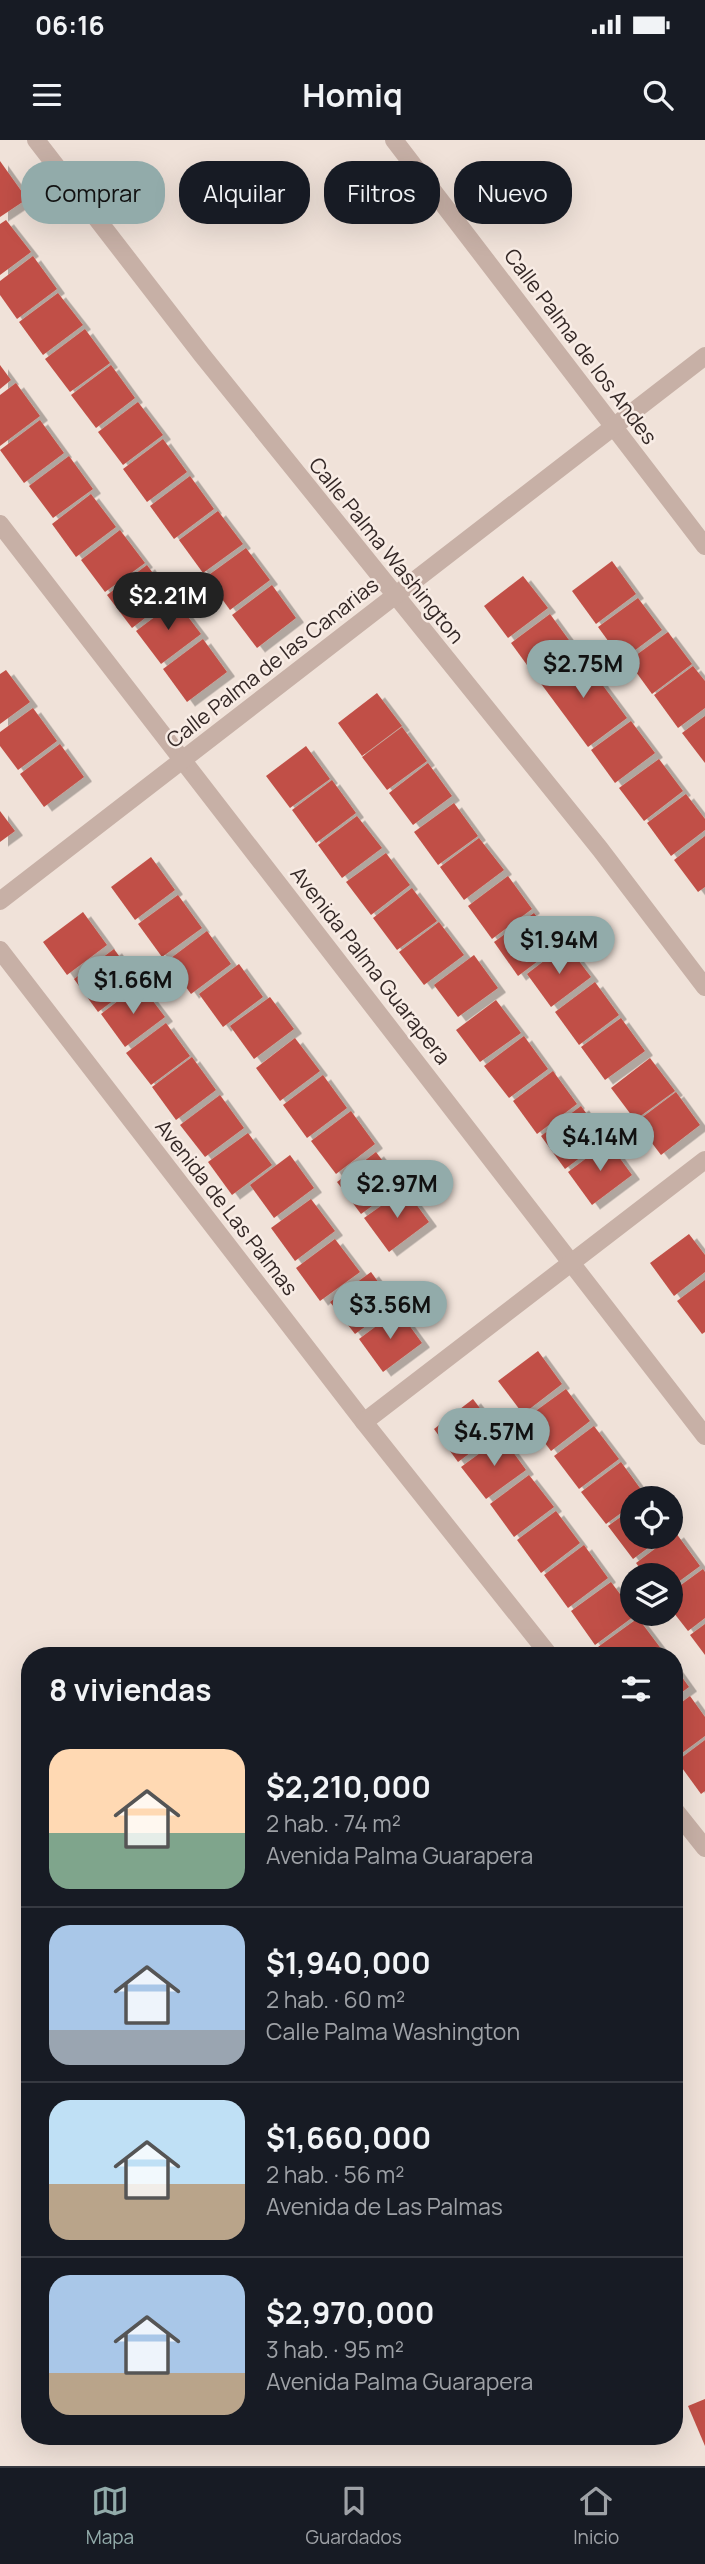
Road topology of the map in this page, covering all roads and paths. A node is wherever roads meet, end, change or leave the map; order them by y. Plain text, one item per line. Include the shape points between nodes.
1 (36, 140) edge
2 (394, 140) edge
3 (705, 356) edge
4 (614, 426) junction
5 (0, 524) edge
6 (705, 546) edge
7 (395, 596) junction
8 (183, 760) junction
9 (0, 901) edge
10 (0, 950) edge
11 (705, 987) edge
12 (705, 1160) edge
13 (571, 1263) junction
14 (364, 1422) junction
15 (705, 1436) edge
16 (544, 1647) edge
17 (683, 1820) edge
18 (705, 1848) edge

1 - 7 street, Calle Palma Washington
2 - 4 street, Calle Palma de los Andes
3 - 4 street, Calle Palma de las Canarias
4 - 6 street, Calle Palma de los Andes
4 - 7 street, Calle Palma de las Canarias
5 - 8 street, Avenida Palma Guarapera
7 - 8 street, Calle Palma de las Canarias
7 - 11 street, Calle Palma Washington
8 - 9 street, Calle Palma de las Canarias
8 - 13 street, Avenida Palma Guarapera
10 - 14 street, Avenida de Las Palmas
12 - 13 street
13 - 14 street
13 - 15 street, Avenida Palma Guarapera
14 - 16 street, Avenida de Las Palmas
17 - 18 street

